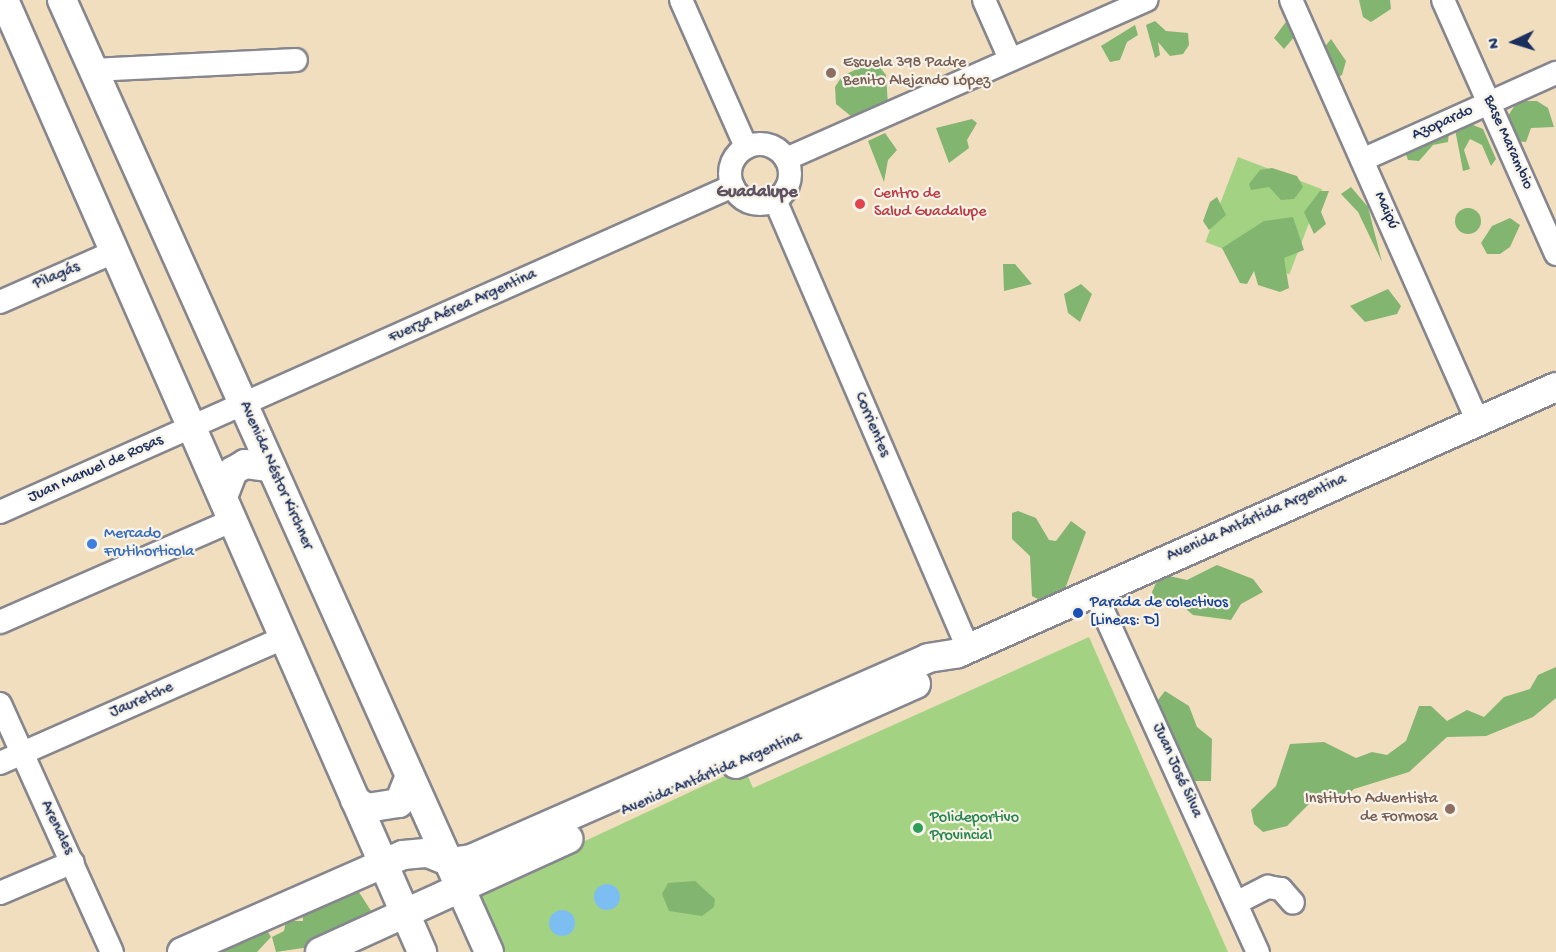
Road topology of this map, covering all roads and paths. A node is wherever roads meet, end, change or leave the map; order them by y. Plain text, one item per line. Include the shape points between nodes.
1 (4, 0) edge
2 (62, 0) edge
3 (681, 0) edge
4 (984, 0) edge
5 (1146, 0) edge
6 (1291, 0) edge
7 (1443, 0) edge
8 (1011, 59) junction
9 (296, 60) dead end
10 (93, 70) junction
11 (1556, 73) edge
12 (1489, 103) junction
13 (746, 147) junction
14 (786, 159) junction
15 (1362, 160) junction
16 (733, 186) junction
17 (774, 200) junction
18 (114, 252) junction
19 (1556, 254) edge
20 (0, 302) edge
21 (1556, 387) edge
22 (242, 403) junction
23 (1478, 421) junction
24 (193, 427) junction
25 (272, 468) junction
26 (228, 508) junction
27 (0, 512) edge
28 (1094, 591) junction
29 (0, 622) edge
30 (284, 638) junction
31 (963, 651) junction
32 (0, 704) edge
33 (21, 754) junction
34 (0, 763) edge
35 (411, 776) junction
36 (355, 800) junction
37 (73, 862) junction
38 (450, 862) junction
39 (381, 864) junction
40 (0, 893) edge
41 (464, 897) junction
42 (1236, 903) junction
43 (1293, 903) dead end
44 (404, 913) junction
45 (112, 952) edge
46 (182, 952) edge
47 (320, 952) edge
48 (422, 952) edge
49 (489, 952) edge
50 (1258, 952) edge

1 - 18 main road
2 - 10 main road, Avenida Néstor Kirchner
3 - 13 street
4 - 8 street
5 - 8 street
6 - 15 street, Maipú
7 - 12 street, Base Marambio
8 - 14 street
9 - 10 street
10 - 22 main road, Avenida Néstor Kirchner
11 - 12 street, Azopardo
12 - 15 street, Azopardo
12 - 19 street, Base Marambio
13 - 14 street via 768,145
13 - 16 street via 733,165
14 - 17 street via 789,182
15 - 23 street, Maipú
16 - 17 street via 751,202
16 - 22 street, Fuerza Aérea Argentina
17 - 31 street, Corrientes
18 - 20 street, Pilagás
18 - 24 main road
21 - 23 main road, Avenida Antártida Argentina
22 - 24 street, Fuerza Aérea Argentina
22 - 25 main road, Avenida Néstor Kirchner
23 - 28 main road, Avenida Antártida Argentina
24 - 26 main road
24 - 27 street, Juan Manuel de Rosas
25 - 26 main road via 239,468
25 - 35 main road, Avenida Néstor Kirchner
26 - 29 street
26 - 30 main road
28 - 31 main road, Avenida Antártida Argentina
28 - 42 street, Juan José Silva
30 - 33 street, Jauretche
30 - 36 main road
31 - 38 main road, Avenida Antártida Argentina via 928,658 563,821 471,859
31 - 41 main road, Avenida Antártida Argentina via 936,675
32 - 33 street, Arenales
33 - 34 street, Jauretche
33 - 37 street, Arenales
35 - 36 main road via 399,803 367,808
35 - 38 main road, Avenida Néstor Kirchner
36 - 39 main road
37 - 40 street
37 - 45 street, Arenales
38 - 39 main road via 428,853
38 - 41 main road, Avenida Néstor Kirchner
39 - 44 main road
39 - 46 main road
41 - 44 main road, Avenida Antártida Argentina
41 - 49 main road, Avenida Néstor Kirchner
42 - 43 street via 1268,886 1281,889
42 - 50 street, Juan José Silva
44 - 47 main road, Avenida Antártida Argentina
44 - 48 main road

